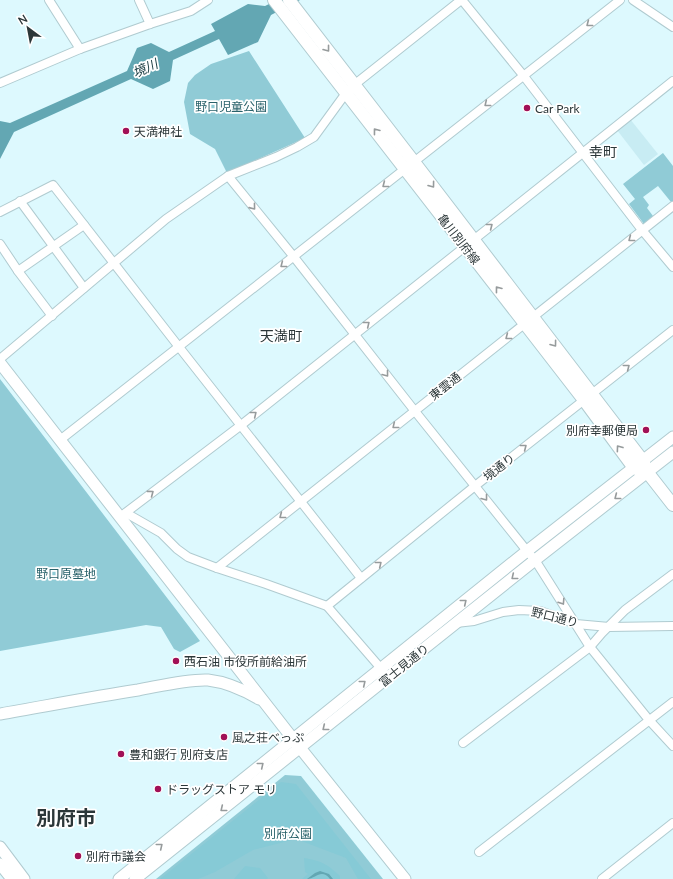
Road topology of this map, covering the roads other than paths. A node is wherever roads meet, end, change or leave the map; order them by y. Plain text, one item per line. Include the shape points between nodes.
1 (49, 0) edge
2 (139, 0) edge
3 (208, 0) edge
4 (274, 0) edge
5 (289, 0) edge
6 (462, 0) edge
7 (620, 0) edge
8 (633, 0) edge
9 (298, 22) junction
10 (150, 24) junction
11 (673, 27) edge
12 (80, 49) junction
13 (523, 76) junction
14 (673, 81) edge
15 (0, 83) edge
16 (354, 85) junction
17 (346, 93) junction
18 (583, 153) junction
19 (410, 166) junction
20 (228, 176) junction
21 (20, 202) junction
22 (673, 206) edge
23 (0, 212) edge
24 (84, 225) junction
25 (642, 230) junction
26 (469, 243) junction
27 (0, 244) edge
28 (54, 246) junction
29 (294, 257) junction
30 (113, 263) junction
31 (673, 267) edge
32 (18, 271) junction
33 (84, 288) junction
34 (52, 316) junction
35 (529, 320) junction
36 (673, 330) edge
37 (354, 334) junction
38 (179, 347) junction
39 (0, 358) edge
40 (0, 363) edge
41 (588, 397) junction
42 (414, 410) junction
43 (240, 426) junction
44 (672, 438) edge
45 (60, 440) junction
46 (673, 452) edge
47 (638, 464) junction
48 (648, 473) junction
49 (475, 486) junction
50 (301, 501) junction
51 (673, 505) edge
52 (123, 515) junction
53 (527, 551) junction
54 (535, 560) junction
55 (217, 568) junction
56 (673, 574) edge
57 (361, 578) junction
58 (327, 606) junction
59 (439, 621) junction
60 (456, 623) junction
61 (576, 624) junction
62 (673, 626) edge
63 (609, 627) junction
64 (590, 647) junction
65 (385, 673) junction
66 (673, 702) edge
67 (266, 704) junction
68 (0, 714) edge
69 (649, 720) junction
70 (296, 743) junction
71 (462, 743) dead end
72 (673, 746) edge
73 (673, 823) edge
74 (0, 847) edge
75 (479, 852) dead end
76 (0, 864) edge
77 (12, 879) edge
78 (24, 879) edge
79 (118, 879) edge
80 (135, 879) edge
81 (405, 879) edge
82 (602, 879) edge

1 - 12 street
2 - 10 street
3 - 10 street via 192,11
4 - 9 main road, 亀川別府線
5 - 9 main road, 亀川別府線
6 - 13 street
6 - 16 street
7 -> 13 street
8 - 11 street
9 -> 16 main road, 亀川別府線
9 - 17 main road, 亀川別府線
10 - 12 street
12 - 15 street
13 - 18 street
13 -> 19 street
14 - 18 street
16 - 17 street
16 - 19 main road, 亀川別府線
19 -> 17 main road, 亀川別府線
17 - 20 street via 314,137 297,147
18 - 25 street
26 -> 18 street
19 - 26 main road, 亀川別府線
19 -> 29 street
20 -> 29 street
20 - 30 street via 166,219
21 - 23 street
21 - 24 street via 53,185
21 - 28 street
22 - 25 street, 東雲通
24 - 28 street
24 - 30 street
25 - 31 street
25 -> 35 street, 東雲通
26 - 35 main road, 亀川別府線
37 -> 26 street
27 - 32 street
28 - 32 street
28 - 33 street
29 - 37 street
29 -> 38 street
30 - 33 street
30 - 38 street
32 - 34 street
33 - 34 street
34 - 39 street
35 - 41 main road, 亀川別府線
35 -> 42 street, 東雲通
41 -> 36 street, 境通り
37 -> 42 street
43 -> 37 street
38 - 43 street
38 - 45 street
40 - 45 street
41 - 47 main road, 亀川別府線
49 -> 41 street, 境通り
42 - 49 street
42 -> 50 street, 東雲通
43 - 50 street
52 -> 43 street
44 - 47 street
45 - 52 street
46 - 48 street, 富士見通り
47 - 48 main road, 亀川別府線
47 - 53 street
48 - 51 main road, 亀川別府線
48 -> 54 street, 富士見通り
49 -> 53 street
57 -> 49 street, 境通り
50 -> 55 street, 東雲通
50 - 57 street
52 - 55 street via 161,533 188,557
52 - 67 street
53 - 54 street
59 -> 53 street
54 -> 60 street, 富士見通り
54 -> 61 street
55 - 58 street
56 - 63 street via 625,610
57 - 58 street, 境通り
58 - 65 street
59 - 60 street, 野口通り
59 - 65 street
60 - 61 street, 野口通り via 519,610 540,611
60 - 65 street, 富士見通り
61 - 63 street, 野口通り
61 - 64 street
62 - 63 street, 野口通り
63 - 64 street
64 - 69 street
64 - 71 street
65 - 70 street
66 - 69 street
67 - 68 street via 240,689 200,680
67 - 70 street
69 - 72 street
69 - 75 street
79 -> 70 street
70 -> 80 street
70 - 81 street
73 - 82 street
74 - 78 street
76 - 77 street

